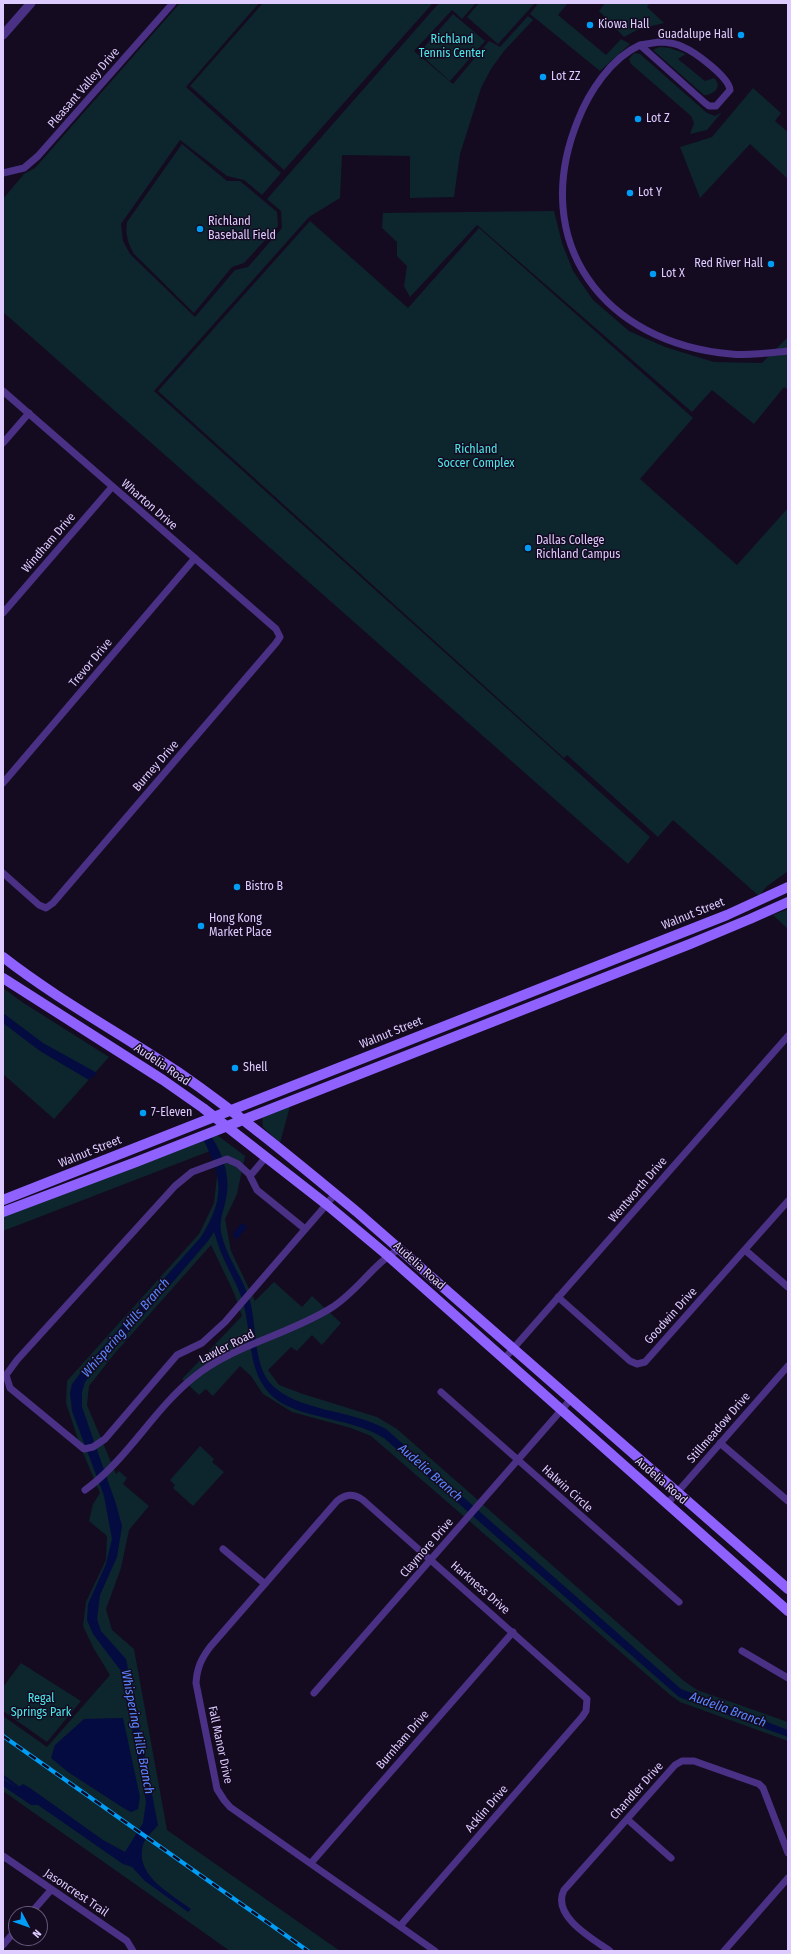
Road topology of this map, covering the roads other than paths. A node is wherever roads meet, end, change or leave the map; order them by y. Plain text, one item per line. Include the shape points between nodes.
1 (31, 3) edge
2 (173, 3) edge
3 (3, 35) edge
4 (640, 45) junction
5 (3, 173) edge
6 (788, 351) edge
7 (3, 390) edge
8 (29, 413) junction
9 (3, 443) edge
10 (112, 487) junction
11 (195, 558) junction
12 (3, 613) edge
13 (280, 637) joint
14 (3, 783) edge
15 (3, 873) edge
16 (788, 887) edge
17 (788, 902) edge
18 (727, 915) junction
19 (690, 944) junction
20 (3, 957) edge
21 (576, 974) junction
22 (3, 978) edge
23 (580, 986) junction
24 (62, 998) junction
25 (53, 1010) junction
26 (456, 1021) junction
27 (460, 1034) junction
28 (788, 1036) edge
29 (231, 1111) junction
30 (215, 1117) junction
31 (242, 1119) junction
32 (226, 1126) junction
33 (266, 1157) junction
34 (250, 1176) junction
35 (335, 1194) junction
36 (3, 1200) edge
37 (788, 1201) edge
38 (326, 1204) junction
39 (3, 1212) edge
40 (304, 1230) junction
41 (399, 1249) junction
42 (746, 1250) junction
43 (387, 1255) junction
44 (788, 1287) edge
45 (558, 1297) junction
46 (513, 1348) junction
47 (504, 1359) junction
48 (788, 1366) edge
49 (441, 1392) dead end
50 (571, 1399) junction
51 (561, 1411) junction
52 (720, 1443) junction
53 (518, 1460) junction
54 (85, 1490) dead end
55 (678, 1492) junction
56 (352, 1495) joint
57 (788, 1501) edge
58 (667, 1504) junction
59 (223, 1549) dead end
60 (431, 1560) junction
61 (265, 1584) junction
62 (788, 1589) edge
63 (679, 1602) dead end
64 (788, 1611) edge
65 (512, 1632) junction
66 (742, 1651) dead end
67 (788, 1678) edge
68 (314, 1693) dead end
69 (587, 1704) joint
70 (627, 1818) junction
71 (788, 1853) edge
72 (3, 1856) edge
73 (671, 1858) dead end
74 (311, 1863) junction
75 (788, 1878) edge
76 (51, 1890) junction
77 (37, 1906) edge
78 (400, 1926) junction
79 (133, 1951) edge
80 (436, 1951) edge
81 (610, 1951) edge
82 (724, 1951) edge

1 - 3 street
2 - 5 street, Pleasant Valley Drive via 38,156 24,168
4 - 4 street via 709,106 716,106 729,94 730,86 725,79 690,50 668,42
4 - 6 street via 622,56 602,78 584,107 572,134 566,160 562,204 570,242 577,260 593,287 613,309 654,334 713,352 749,355
7 - 8 street, Wharton Drive
8 - 9 street
8 - 10 street, Wharton Drive
10 - 11 street, Wharton Drive
10 - 12 street, Windham Drive
11 - 13 street, Wharton Drive via 276,629
11 - 14 street, Trevor Drive
13 - 15 street, Burney Drive via 53,903 46,908 39,905
16 - 18 main road, Walnut Street
17 - 19 main road
18 - 19 main road via 727,921 703,932
18 - 21 main road, Walnut Street
19 - 23 main road
20 - 24 main road, Audelia Road
21 - 23 main road
21 - 26 main road, Walnut Street
22 - 25 main road, Audelia Road
23 - 27 main road
24 - 25 main road
24 - 29 main road, Audelia Road via 177,1072
25 - 30 main road, Audelia Road via 163,1080
26 - 27 main road
26 - 29 main road, Walnut Street
27 - 31 main road
28 - 45 street, Wentworth Drive
29 - 30 main road, Walnut Street
29 - 31 main road, Audelia Road
30 - 32 main road, Audelia Road
30 - 36 main road, Walnut Street
31 - 32 main road
31 - 35 main road, Audelia Road
32 - 33 main road, Audelia Road
32 - 39 main road
33 - 34 street
33 - 38 main road, Audelia Road
34 - 40 street via 257,1190
34 - 40 street via 238,1164 228,1159 192,1172 175,1186 17,1360 6,1375 10,1388 79,1446 84,1449 93,1447 103,1440 177,1355 202,1343 236,1309
35 - 38 street
35 - 41 main road, Audelia Road
37 - 42 street, Goodwin Drive
38 - 40 street
38 - 43 main road, Audelia Road
41 - 43 street, Lawler Road
41 - 46 main road, Audelia Road
42 - 44 street
42 - 45 street, Goodwin Drive via 645,1362 637,1364 630,1361
43 - 47 main road, Audelia Road
43 - 54 street, Lawler Road via 332,1308 216,1362 180,1388 106,1473
45 - 46 street, Wentworth Drive
46 - 47 street, Wentworth Drive
46 - 50 main road, Audelia Road
47 - 51 main road, Audelia Road
48 - 52 street, Stillmeadow Drive
49 - 53 street, Halwin Circle
50 - 51 street, Claymore Drive
50 - 55 main road, Audelia Road
51 - 53 street, Claymore Drive
51 - 58 main road, Audelia Road
52 - 55 street, Stillmeadow Drive
52 - 57 street
53 - 60 street, Claymore Drive
53 - 63 street, Halwin Circle
55 - 58 street, Stillmeadow Drive
55 - 62 main road, Audelia Road
56 - 60 street, Harkness Drive via 363,1500
56 - 61 street, Fall Manor Drive via 344,1496 337,1501
58 - 64 main road, Audelia Road
59 - 61 street
60 - 65 street, Harkness Drive
60 - 68 street, Claymore Drive
61 - 74 street, Fall Manor Drive via 201,1660 196,1683 217,1789 224,1800
65 - 69 street, Harkness Drive via 584,1695
65 - 74 street, Burnham Drive
66 - 67 street
69 - 78 street, Acklin Drive via 582,1717
70 - 71 street, Chandler Drive via 675,1765 689,1760 759,1784 763,1788
70 - 73 street
70 - 81 street, Chandler Drive via 564,1890 560,1903 569,1919
72 - 76 street, Jasoncrest Trail
74 - 78 street, Fall Manor Drive
75 - 82 street
76 - 77 street
76 - 79 street, Jasoncrest Trail via 127,1941
78 - 80 street, Fall Manor Drive

